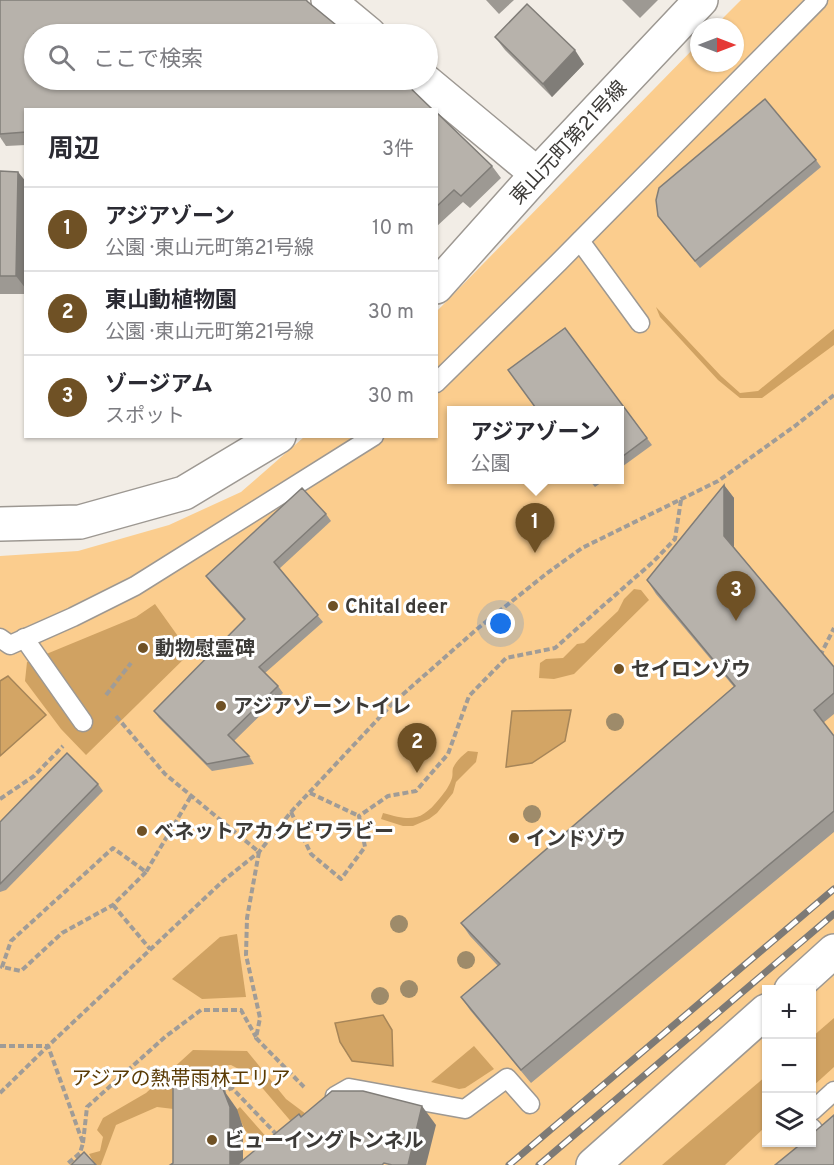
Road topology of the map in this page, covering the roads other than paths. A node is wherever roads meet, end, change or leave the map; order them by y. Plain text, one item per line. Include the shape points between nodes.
1 (328, 0) edge
2 (701, 0) edge
3 (818, 0) edge
4 (357, 24) edge
5 (436, 90) edge
6 (537, 174) junction
7 (580, 241) junction
8 (438, 284) edge
9 (640, 323) dead end
10 (438, 381) edge
11 (276, 438) edge
12 (371, 438) edge
13 (0, 524) edge
14 (0, 638) edge
15 (24, 638) junction
16 (83, 722) road end
17 (834, 951) edge
18 (797, 985) edge
19 (762, 1015) edge
20 (834, 1091) edge
21 (335, 1096) edge
22 (530, 1104) dead end
23 (816, 1107) edge
24 (593, 1165) edge

1 - 4 street
2 - 6 street, 東山元町第21号線
3 - 7 lane
5 - 6 street
6 - 8 street, 東山元町第21号線
7 - 9 lane
7 - 10 lane
11 - 13 street via 184,493 80,522
12 - 15 lane via 135,586
14 - 15 lane via 10,645
15 - 16 lane
17 - 18 street
19 - 24 street
20 - 23 lane
21 - 22 lane via 349,1088 465,1109 507,1078

